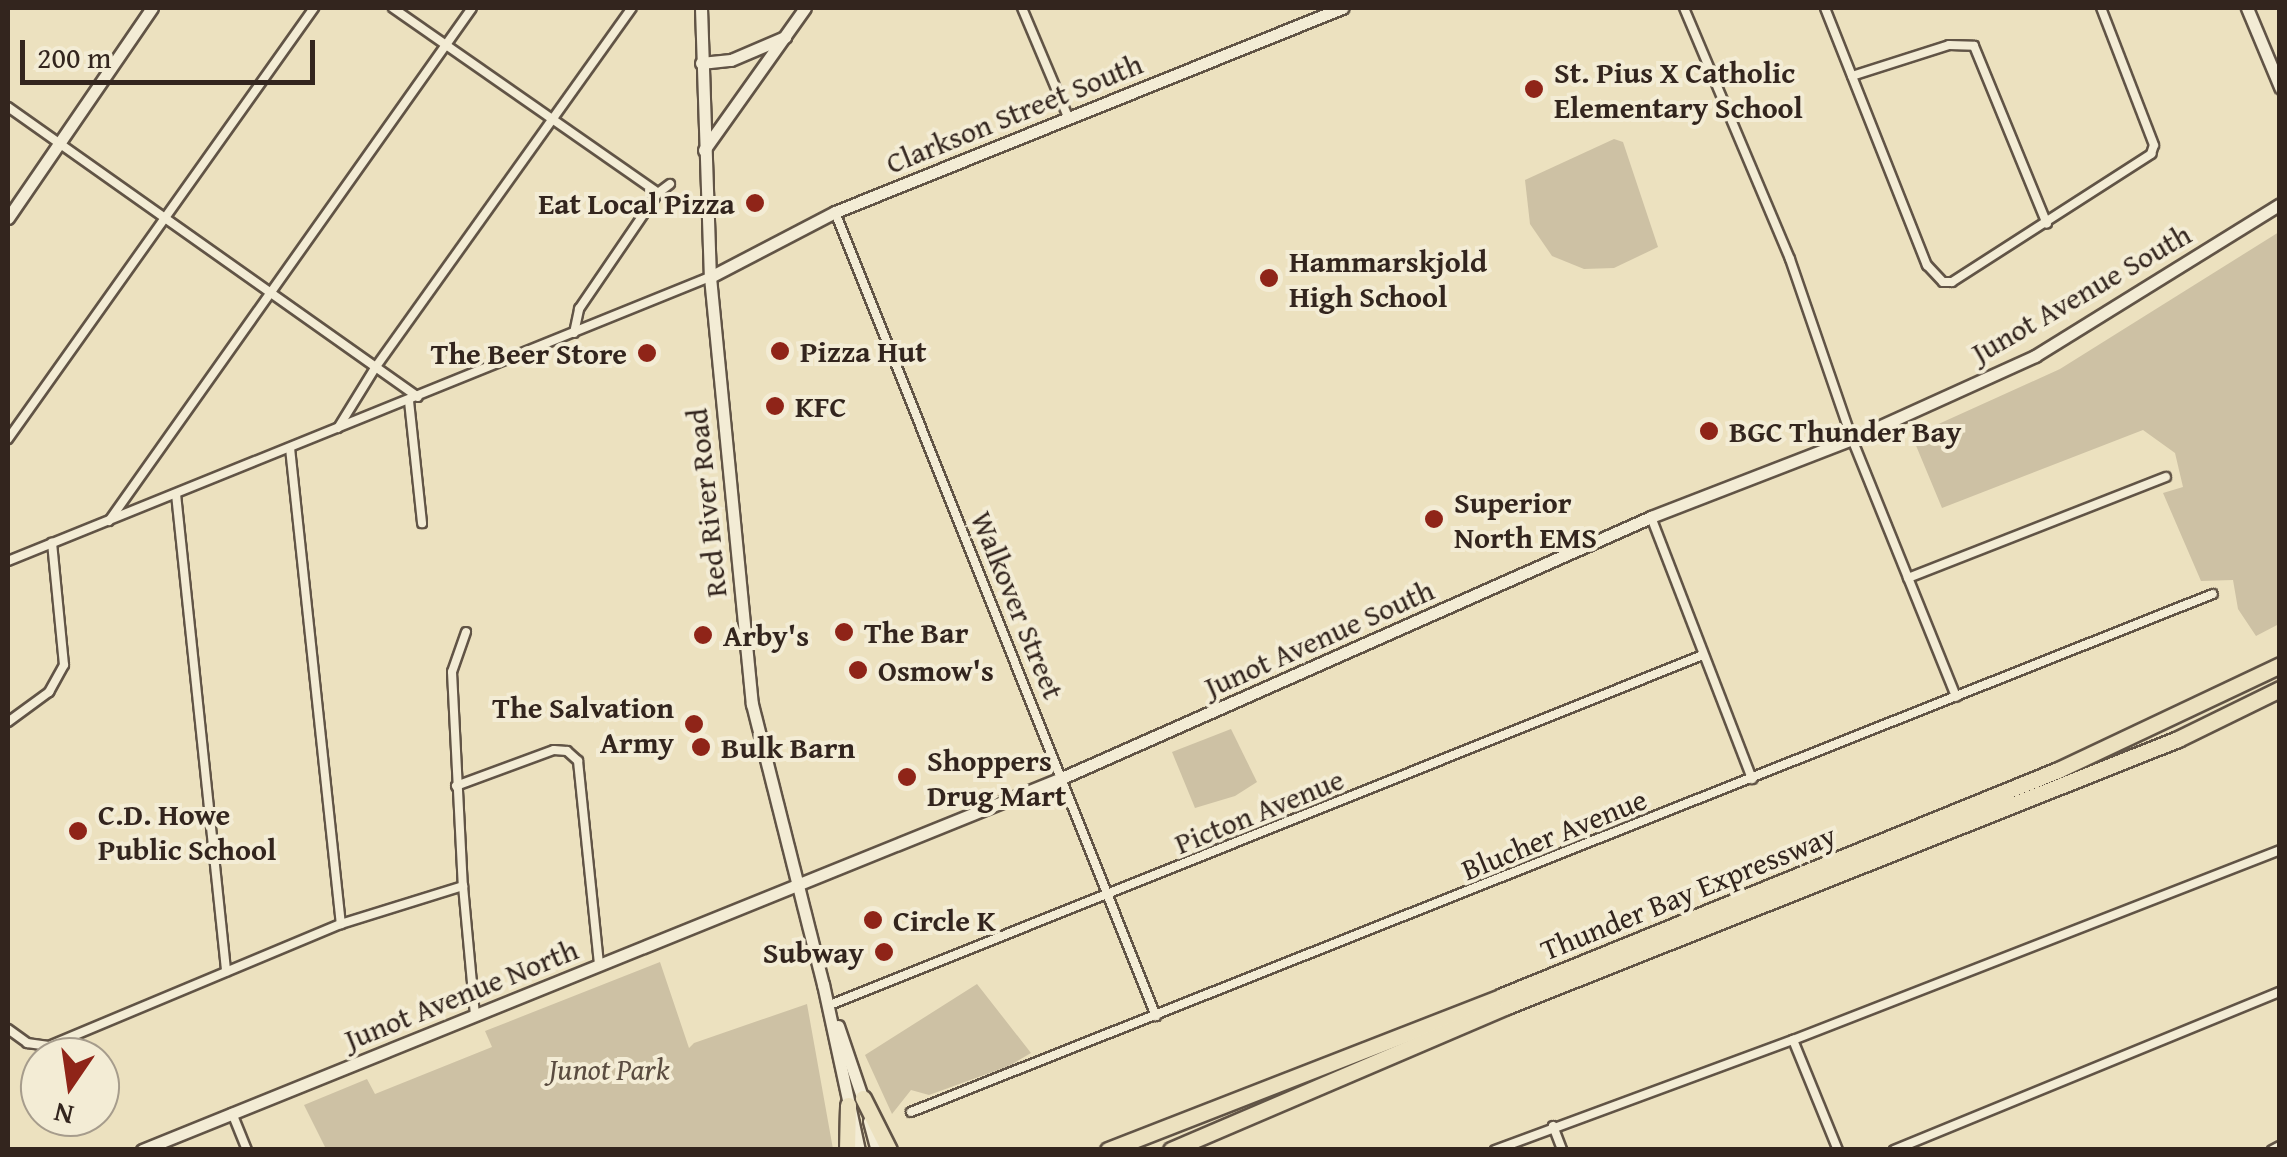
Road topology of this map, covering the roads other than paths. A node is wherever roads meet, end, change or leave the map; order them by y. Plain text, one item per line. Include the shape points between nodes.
1 (152, 8) edge
2 (314, 8) edge
3 (393, 8) edge
4 (472, 8) edge
5 (632, 8) edge
6 (701, 8) edge
7 (806, 8) edge
8 (1022, 8) edge
9 (1342, 8) edge
10 (1684, 8) edge
11 (1825, 8) edge
12 (2101, 8) edge
13 (2247, 8) edge
14 (786, 38) junction
15 (446, 43) junction
16 (702, 62) junction
17 (1852, 76) junction
18 (2280, 87) edge
19 (8, 107) edge
20 (1068, 117) junction
21 (550, 119) junction
22 (56, 140) junction
23 (704, 150) junction
24 (670, 184) dead end
25 (658, 193) junction
26 (2280, 204) edge
27 (835, 212) junction
28 (8, 218) edge
29 (165, 219) junction
30 (2047, 224) junction
31 (710, 277) junction
32 (270, 293) junction
33 (574, 333) junction
34 (376, 368) junction
35 (414, 399) junction
36 (338, 428) junction
37 (8, 439) edge
38 (1852, 440) junction
39 (290, 448) junction
40 (2166, 477) dead end
41 (176, 494) junction
42 (1652, 517) junction
43 (109, 521) junction
44 (422, 522) dead end
45 (52, 544) junction
46 (8, 561) edge
47 (1908, 578) junction
48 (2213, 594) dead end
49 (466, 632) dead end
50 (1704, 655) junction
51 (2280, 663) edge
52 (2280, 691) edge
53 (1956, 697) junction
54 (8, 722) edge
55 (1064, 777) junction
56 (1752, 779) junction
57 (456, 786) junction
58 (2280, 850) edge
59 (797, 882) junction
60 (463, 886) junction
61 (1110, 896) junction
62 (341, 924) junction
63 (599, 965) junction
64 (226, 972) junction
65 (823, 984) junction
66 (2280, 992) edge
67 (830, 1005) junction
68 (476, 1016) junction
69 (1156, 1016) junction
70 (8, 1029) edge
71 (1794, 1040) junction
72 (856, 1102) junction
73 (910, 1112) dead end
74 (232, 1114) junction
75 (1553, 1126) junction
76 (2280, 1146) edge
77 (1109, 1148) edge
78 (142, 1150) edge
79 (247, 1150) edge
80 (847, 1150) edge
81 (859, 1150) edge
82 (876, 1150) edge
83 (889, 1150) edge
84 (1171, 1150) edge
85 (1496, 1150) edge
86 (1562, 1150) edge
87 (1838, 1150) edge
88 (1894, 1150) edge
89 (2272, 1150) edge

1 - 22 main road
2 - 29 street
3 - 15 street
4 - 15 street
5 - 21 street
6 - 16 main road, Red River Road
7 - 14 main road
8 - 20 street
9 - 20 main road, Clarkson Street South
10 - 38 street via 1790,259
11 - 17 street
12 - 30 street via 2154,146 2145,161
13 - 18 main road
14 - 16 main road via 731,60
14 - 23 main road
15 - 21 street
15 - 32 street
16 - 23 main road, Red River Road
17 - 30 street via 1949,45 1974,46
17 - 30 street via 1927,265 1942,282
19 - 22 street
20 - 27 main road, Clarkson Street South
21 - 25 street
21 - 34 street
22 - 28 main road
22 - 29 street
23 - 31 main road, Red River Road
24 - 25 street
25 - 33 street via 579,308
26 - 38 main road, Junot Avenue South via 2035,356
27 - 31 main road, Clarkson Street South
27 - 55 street, Walkover Street
29 - 32 street
29 - 37 street
31 - 33 street
31 - 59 main road, Red River Road via 752,704
32 - 34 street
32 - 43 street
33 - 35 street
34 - 35 street
34 - 36 street
35 - 36 street
35 - 44 street
36 - 39 street
38 - 42 main road, Junot Avenue South
38 - 47 street
39 - 41 street
39 - 62 street
40 - 47 street
41 - 43 street
41 - 64 street
42 - 50 street
42 - 55 main road, Junot Avenue South
43 - 45 street
45 - 46 street
45 - 54 street via 64,665 49,692
47 - 53 street
48 - 53 street, Blucher Avenue
49 - 57 street via 452,672
50 - 56 street
50 - 61 street, Picton Avenue
51 - 77 highway, Thunder Bay Expressway via 2158,725 1951,814
52 - 84 highway, Thunder Bay Expressway via 2163,745 1507,1006
53 - 56 street, Blucher Avenue
55 - 59 main road, Junot Avenue South
55 - 61 street, Walkover Street
56 - 69 street, Blucher Avenue
57 - 60 street
57 - 63 street via 554,750 578,761
58 - 71 street
59 - 63 main road, Junot Avenue North
59 - 65 main road, Red River Road
60 - 62 street
60 - 68 street
61 - 67 street, Picton Avenue
61 - 69 street, Walkover Street
62 - 64 street
63 - 68 main road, Junot Avenue North
64 - 70 street via 49,1046 27,1043
65 - 67 main road
65 - 72 main road
66 - 88 street
67 - 72 main road
68 - 74 main road, Junot Avenue North
69 - 73 street, Blucher Avenue
71 - 75 street
71 - 87 street
72 - 80 highway
72 - 81 main road
72 - 82 main road
72 - 83 highway
74 - 78 main road, Junot Avenue North
74 - 79 street
75 - 85 street
75 - 86 street
76 - 89 street

